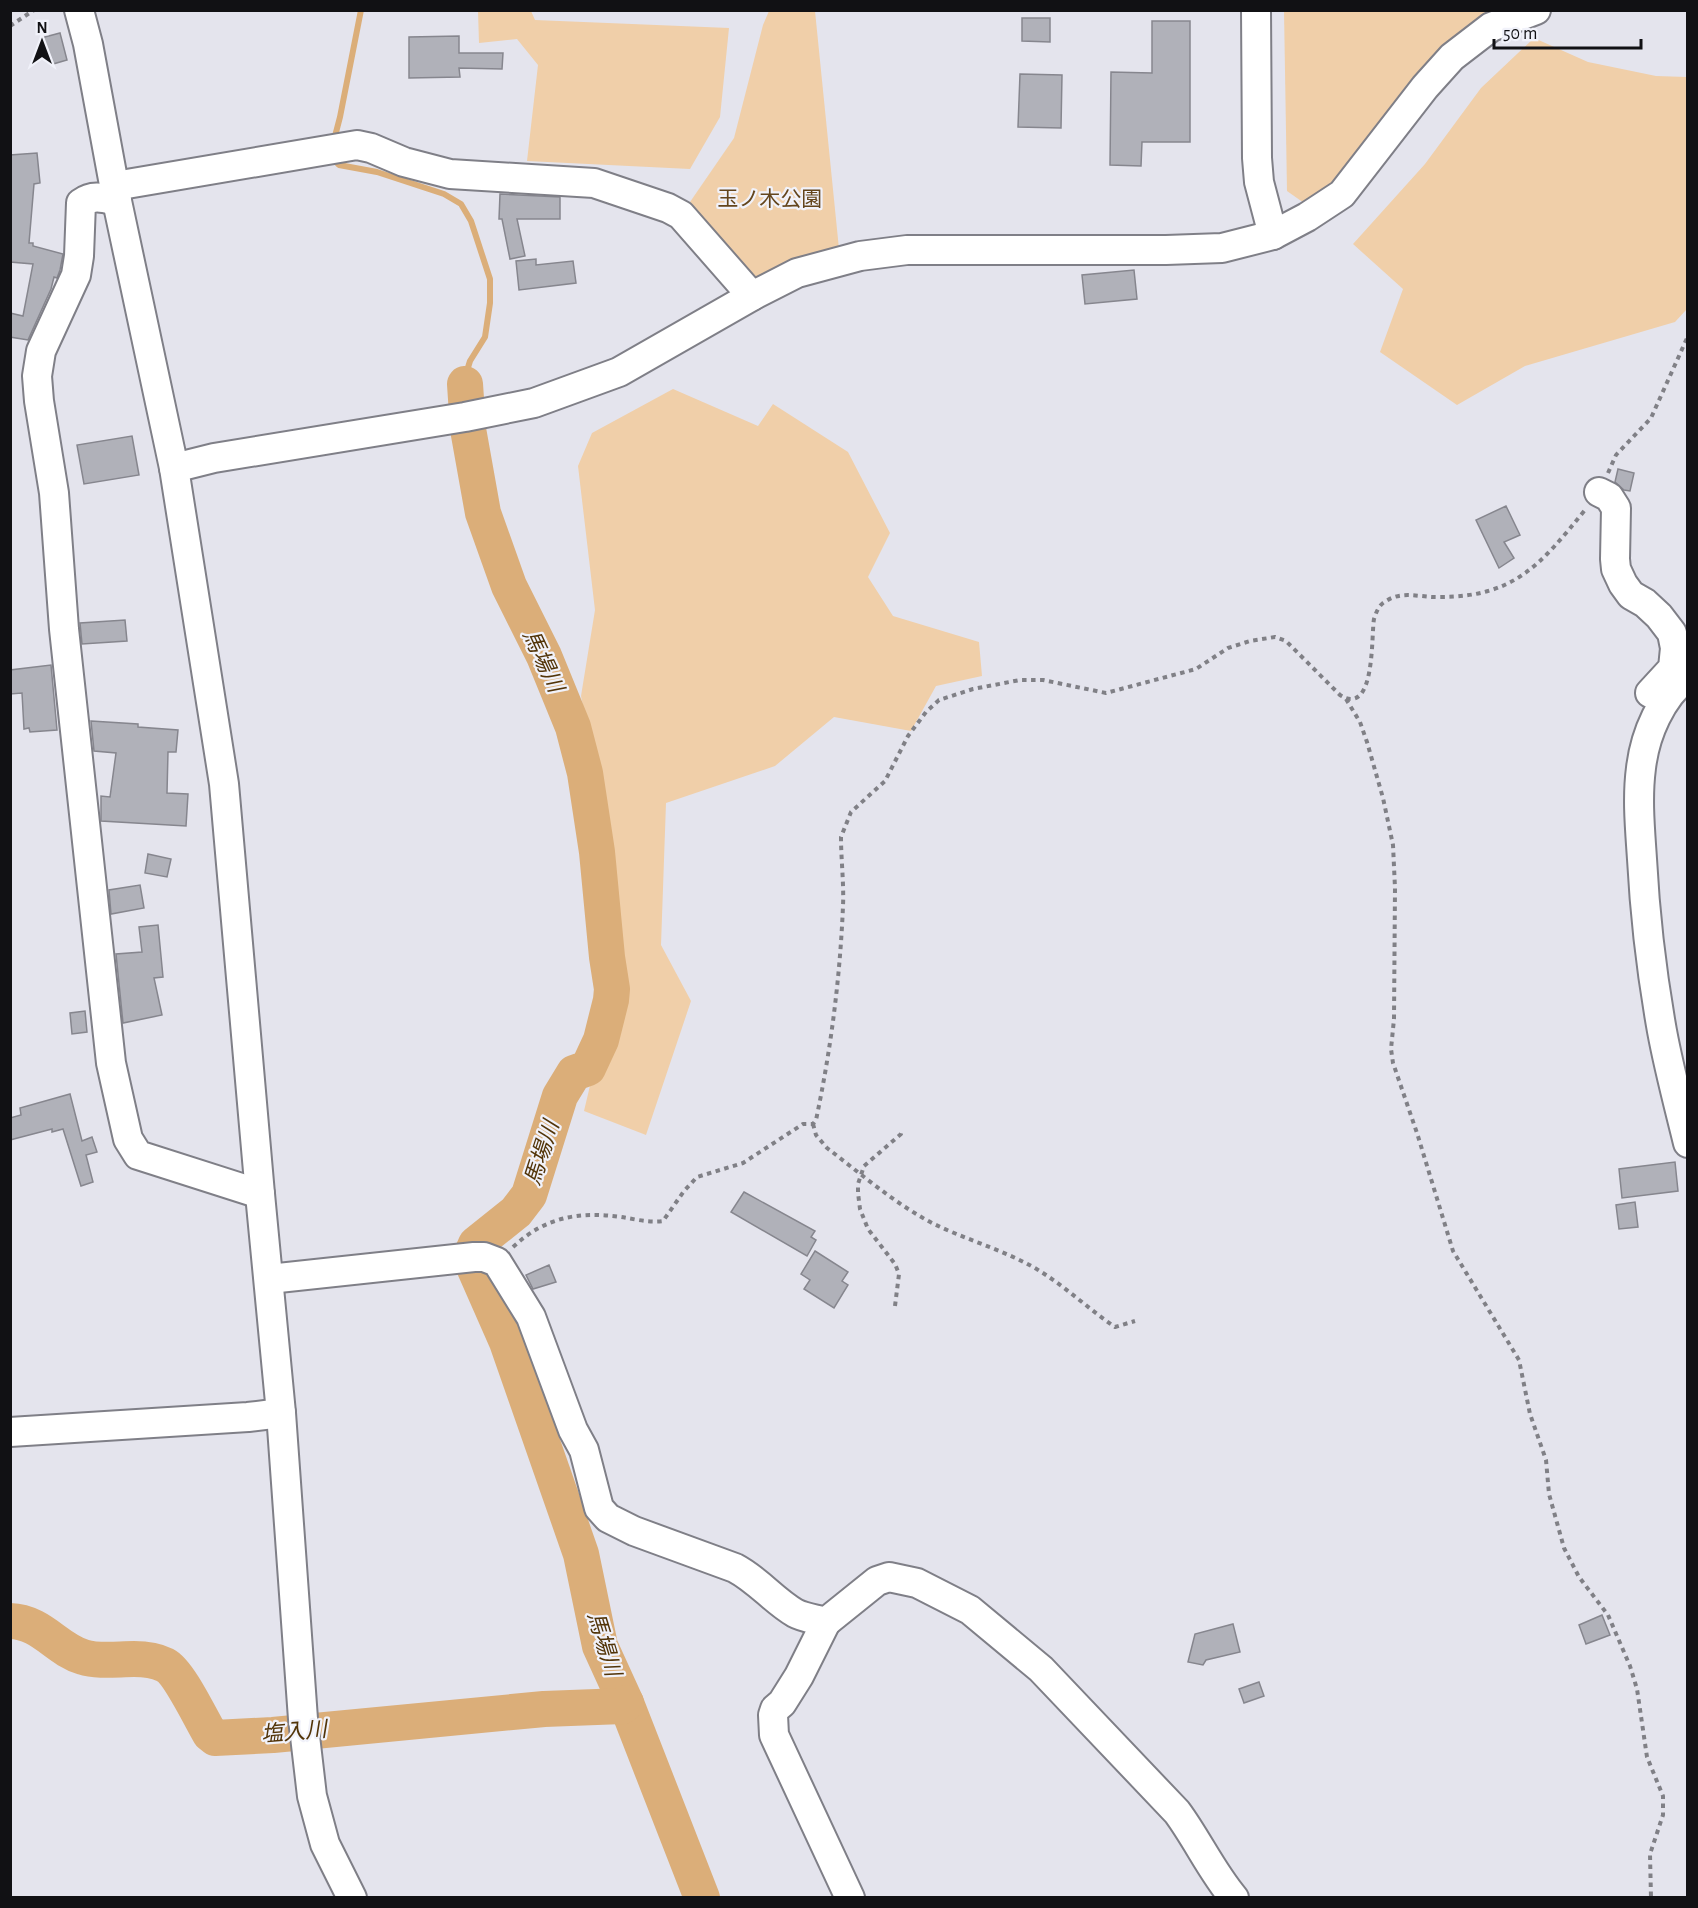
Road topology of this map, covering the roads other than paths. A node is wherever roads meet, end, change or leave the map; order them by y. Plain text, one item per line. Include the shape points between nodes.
1 (79, 10) edge
2 (1256, 10) edge
3 (1536, 10) edge
4 (116, 194) junction
5 (1273, 235) junction
6 (752, 296) junction
7 (174, 468) junction
8 (1599, 492) road end
9 (1688, 676) edge
10 (1646, 745) junction
11 (1688, 1143) edge
12 (260, 1194) junction
13 (269, 1279) junction
14 (281, 1413) junction
15 (10, 1432) edge
16 (826, 1622) junction
17 (352, 1898) edge
18 (850, 1898) edge
19 (1234, 1898) edge

1 - 4 street
2 - 5 street via 1257,158
3 - 5 street via 1491,27 1452,57 1342,194
4 - 6 street via 312,151 357,145 450,174 594,183 681,214
4 - 7 street
4 - 12 street via 87,198 81,203 76,275 40,351 37,376 54,493 64,629 111,1063 128,1139 138,1155
5 - 6 street via 1222,248 1177,250 907,250 860,256 797,273
6 - 7 street via 619,372 534,403
7 - 12 street via 224,784
8 - 10 street via 1609,497 1616,508 1615,560 1623,584 1631,595 1659,615 1672,633 1675,648 1673,668 1648,694 1634,725 1632,739
9 - 10 street via 1658,714
10 - 11 street via 1638,801 1644,891 1662,1032
12 - 13 street
13 - 14 street
13 - 16 street via 474,1257 497,1262 531,1317 584,1450 595,1499 608,1518 735,1568 751,1576 797,1614
14 - 15 street
14 - 17 street via 312,1796 325,1844
16 - 18 street via 799,1676 775,1709 774,1736
16 - 19 street via 877,1581 889,1577 917,1583 970,1610 1041,1669 1177,1812

